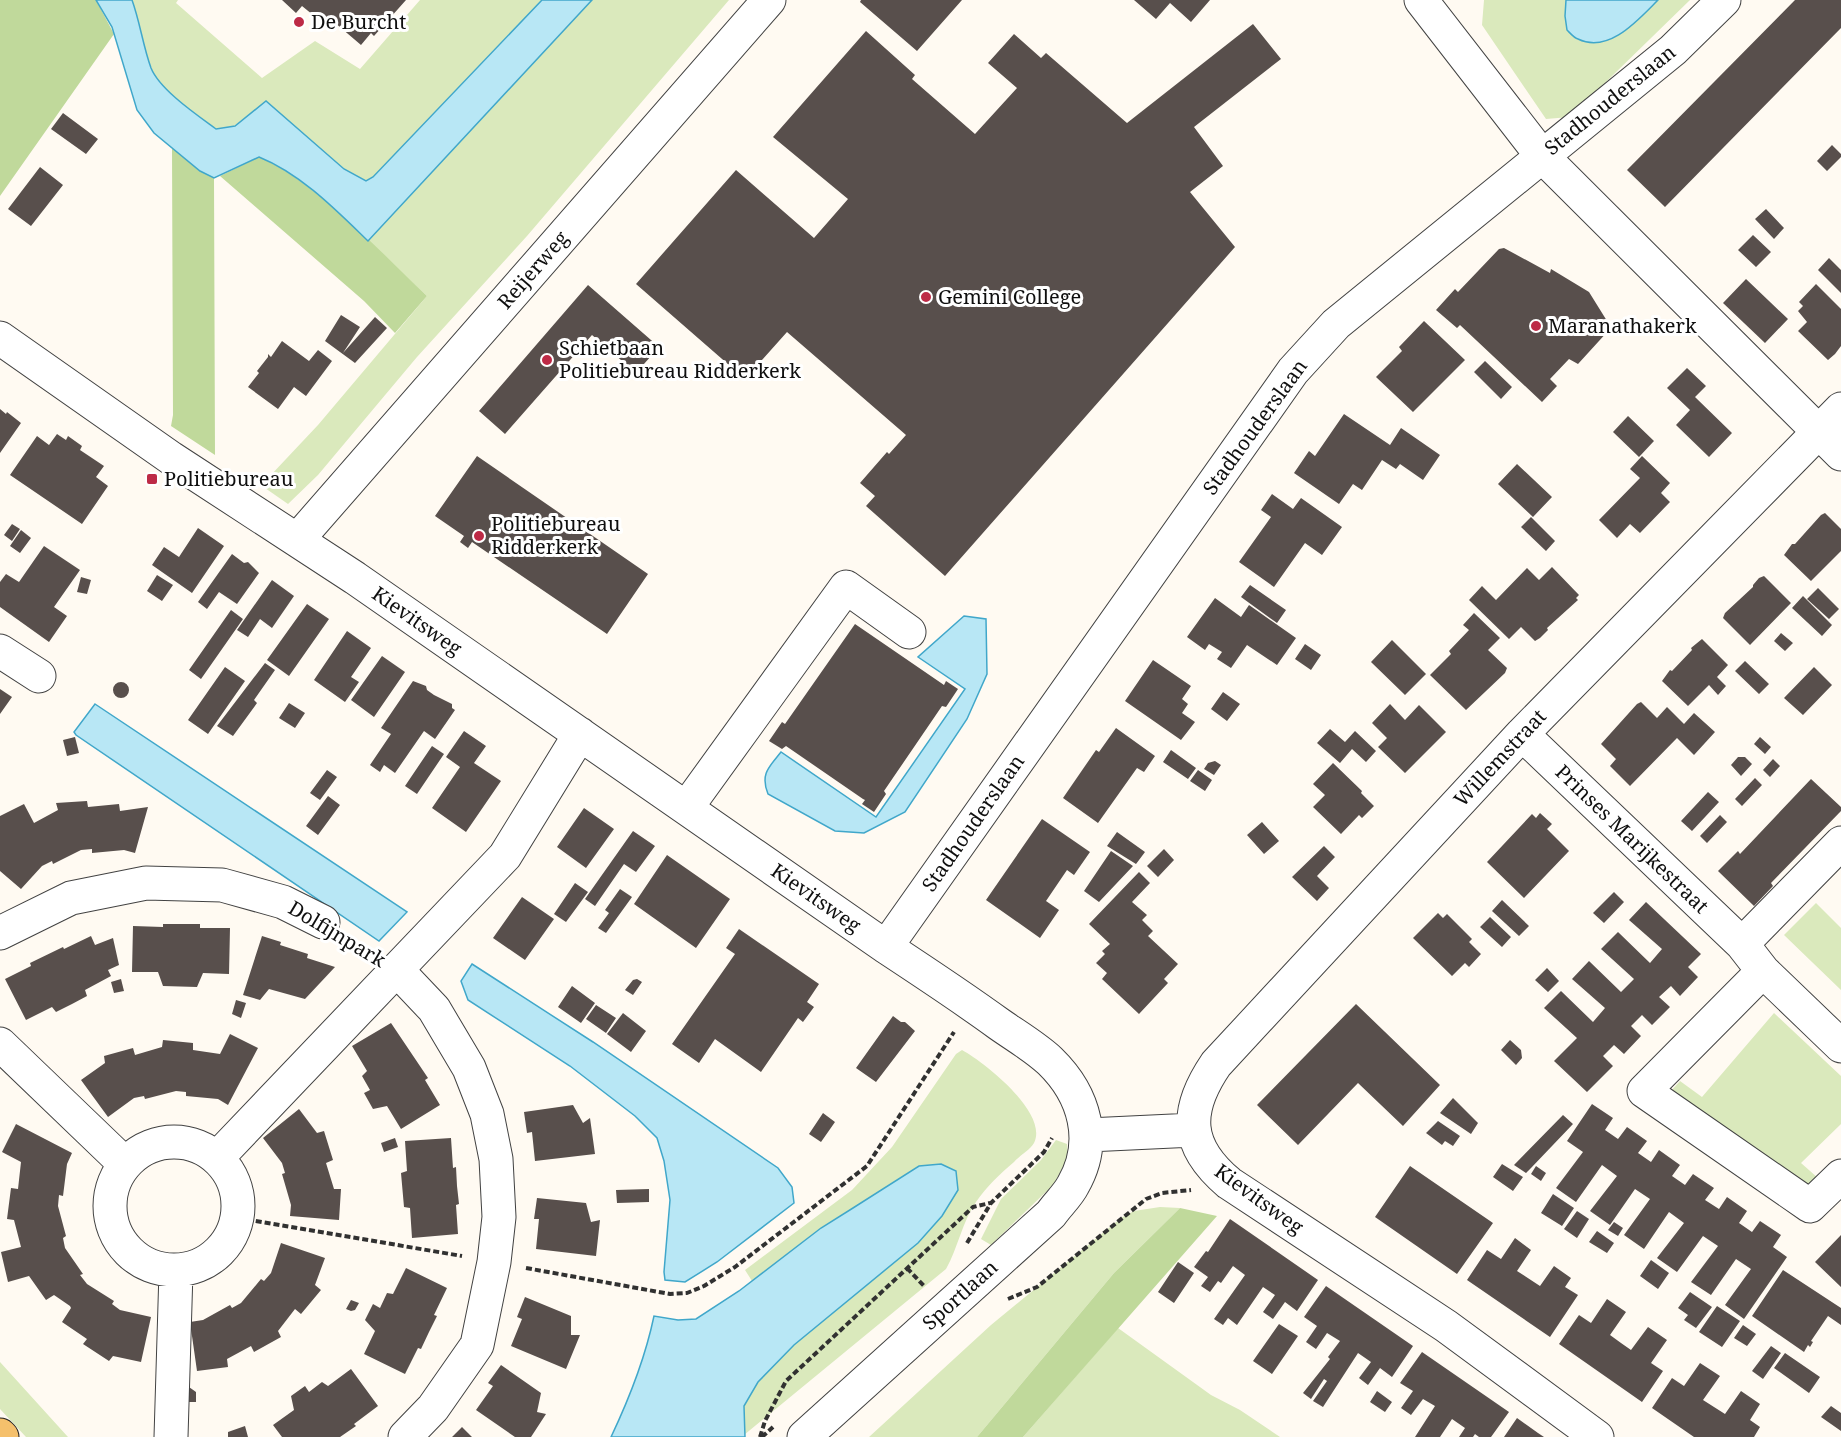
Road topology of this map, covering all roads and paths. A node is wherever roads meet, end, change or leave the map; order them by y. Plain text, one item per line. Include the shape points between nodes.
1 (769, 0) edge
2 (1724, 0) edge
3 (1423, 1) edge
4 (1542, 156) junction
5 (0, 338) edge
6 (1834, 432) edge
7 (298, 540) junction
8 (909, 632) dead end
9 (0, 651) edge
10 (39, 676) dead end
11 (580, 734) junction
12 (1522, 734) junction
13 (687, 807) junction
14 (1841, 843) edge
15 (323, 922) joint
16 (0, 933) edge
17 (1742, 944) junction
18 (886, 947) junction
19 (397, 970) junction
20 (1763, 971) junction
21 (973, 1005) junction
22 (0, 1044) edge
23 (1841, 1046) edge
24 (1194, 1130) junction
25 (1088, 1135) junction
26 (217, 1158) junction
27 (125, 1164) junction
28 (1215, 1170) junction
29 (1841, 1176) edge
30 (991, 1203) dead end
31 (238, 1218) junction
32 (494, 1262) junction
33 (176, 1271) junction
34 (1007, 1299) dead end
35 (812, 1434) edge
36 (171, 1437) edge
37 (405, 1437) edge
38 (760, 1437) edge
39 (1597, 1437) edge

1 - 7 street, Reijerweg
2 - 4 street, Stadhouderslaan via 1673,50
3 - 4 street
4 - 6 street
4 - 18 street, Stadhouderslaan via 1336,324 1293,371
5 - 7 street, Kievitsweg via 171,458
6 - 12 street, Willemstraat
7 - 11 street, Kievitsweg
8 - 13 street via 846,587
9 - 10 street
11 - 13 street, Kievitsweg
11 - 19 street, Dolfijnpark via 505,856
12 - 17 street, Prinses Marijkestraat
12 - 24 street, Willemstraat via 1216,1064 1199,1095
13 - 18 street, Kievitsweg
14 - 17 street
15 - 16 street, Dolfijnpark via 284,902 222,885 146,883 71,898
15 - 19 path, Dolfijnpark
17 - 20 street, Prinses Marijkestraat
18 - 21 street, Kievitsweg
19 - 26 street, Dolfijnpark
19 - 32 street, Dolfijnpark via 434,1010 469,1068 487,1114 496,1159 499,1217
20 - 23 street, Prinses Marijkestraat
20 - 29 street via 1644,1091 1810,1206
21 - 25 street, Kievitsweg via 1065,1076 1084,1113
21 - 32 path via 867,1166 735,1267 704,1286 670,1294
22 - 27 street
24 - 25 street
24 - 28 street, Kievitsweg via 1197,1144
25 - 35 street, Sportlaan via 1083,1164 1073,1186 1051,1214
26 - 27 street via 200,1147 160,1143
26 - 31 street via 231,1175 238,1196
27 - 33 street via 114,1182 110,1203 112,1224 121,1243 136,1259 155,1268
28 - 34 path via 1195,1189 1146,1199 1037,1287
28 - 39 street, Kievitsweg via 1446,1326
30 - 38 path via 973,1207 786,1380
31 - 32 path
31 - 33 street via 231,1239 217,1256 198,1267
32 - 37 street, Dolfijnpark via 477,1345 433,1408
33 - 36 street

